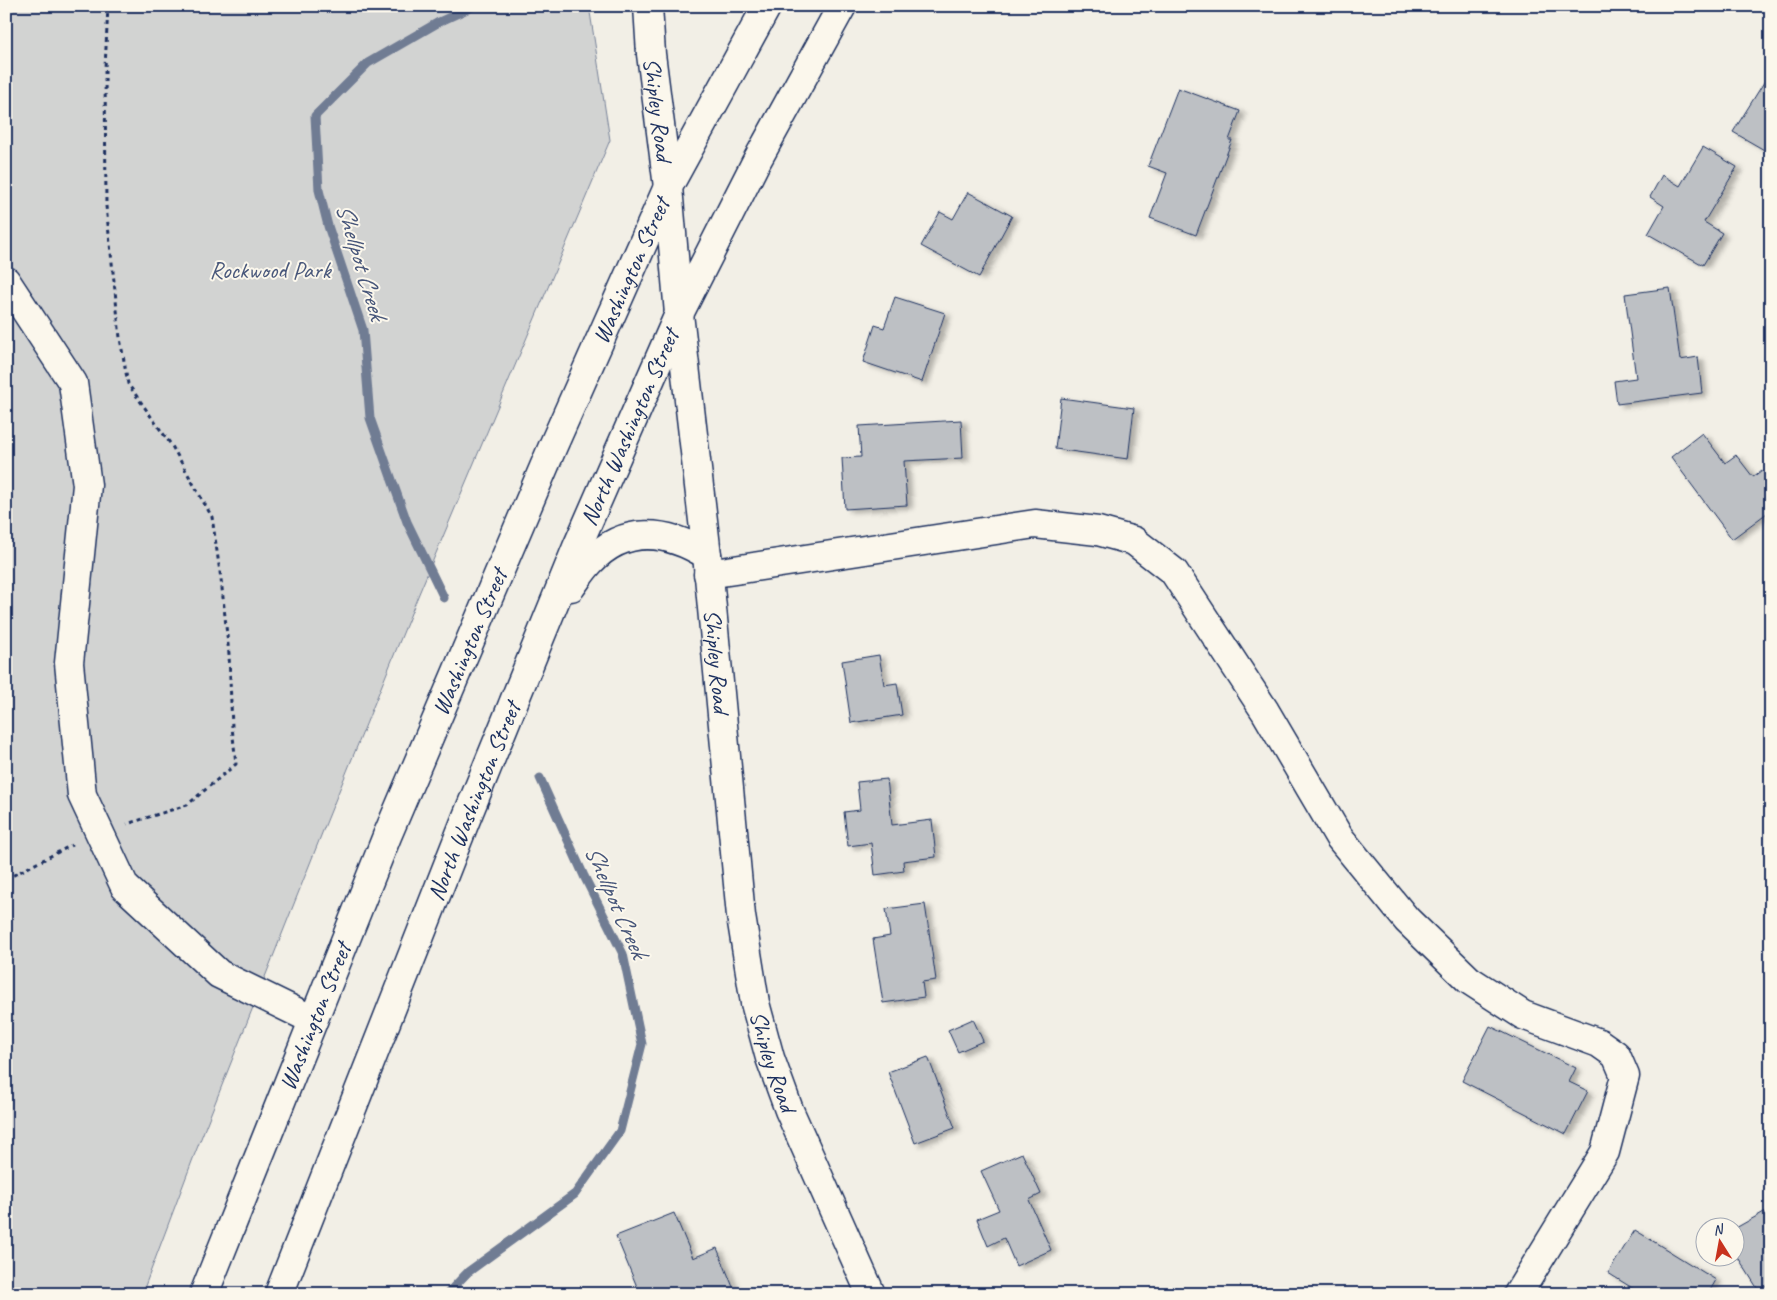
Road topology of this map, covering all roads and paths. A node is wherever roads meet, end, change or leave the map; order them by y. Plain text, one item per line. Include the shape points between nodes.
1 (108, 6) edge
2 (648, 6) edge
3 (767, 6) edge
4 (842, 6) edge
5 (668, 187) junction
6 (6, 281) edge
7 (679, 314) junction
8 (708, 565) junction
9 (543, 632) junction
10 (99, 831) junction
11 (6, 879) edge
12 (314, 1020) junction
13 (204, 1294) edge
14 (279, 1294) edge
15 (871, 1294) edge
16 (1518, 1294) edge

1 - 10 path via 106,206 120,338 128,384 172,446 212,517 222,579 236,764 187,804
2 - 5 main road, Shipley Road
3 - 5 main road, Washington Street
4 - 7 main road via 755,164
5 - 7 main road, Shipley Road
5 - 12 main road, Washington Street via 453,680
6 - 10 main road via 73,383 87,485 69,663 82,795
7 - 8 main road, Shipley Road
7 - 9 main road, North Washington Street
8 - 9 main road via 689,544 667,537 642,535 615,541 590,562 571,586
8 - 15 main road, Shipley Road via 741,916 755,1003 789,1110
8 - 16 main road via 1035,524 1098,531 1134,541 1174,572 1265,711 1339,837 1406,920 1476,985 1523,1014 1599,1043 1616,1055 1625,1076 1605,1152
9 - 14 main road, North Washington Street
10 - 11 path
10 - 12 main road via 125,887 219,974
12 - 13 main road, Washington Street

